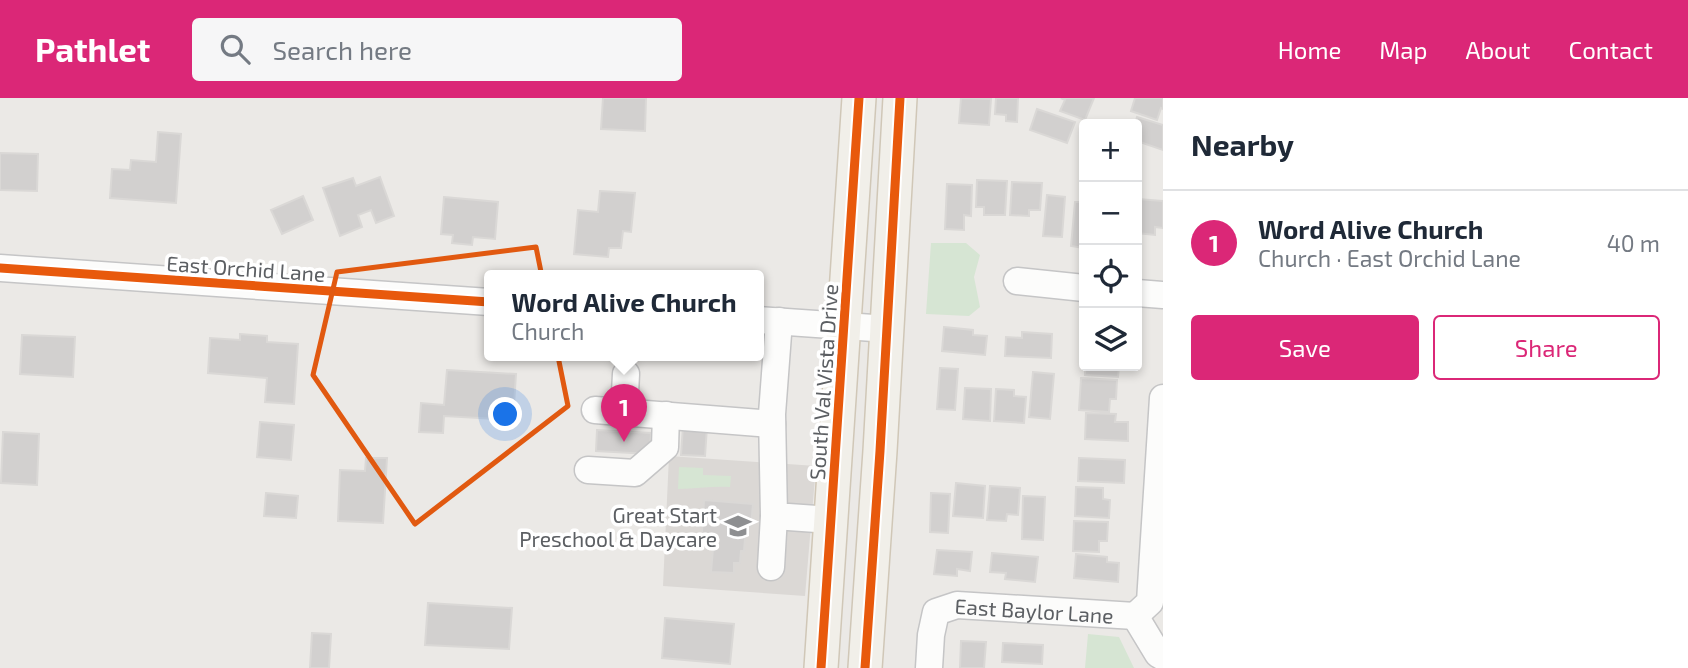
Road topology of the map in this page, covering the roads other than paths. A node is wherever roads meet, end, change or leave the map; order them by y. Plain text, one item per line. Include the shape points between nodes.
1 (859, 98) edge
2 (900, 98) edge
3 (0, 268) edge
4 (1017, 281) dead end
5 (1079, 287) edge
6 (1142, 294) edge
7 (1163, 296) edge
8 (484, 302) edge
9 (769, 320) edge
10 (844, 326) junction
11 (888, 329) junction
12 (626, 374) dead end
13 (1163, 398) edge
14 (594, 410) dead end
15 (624, 412) junction
16 (666, 415) junction
17 (772, 424) junction
18 (588, 470) dead end
19 (774, 516) junction
20 (831, 520) junction
21 (771, 567) dead end
22 (1135, 616) junction
23 (1163, 657) edge
24 (821, 668) edge
25 (865, 668) edge
26 (929, 668) edge

1 - 10 main road, South Val Vista Drive
2 - 11 main road
3 - 8 street, East Orchid Lane
4 - 5 street
6 - 7 street
9 - 10 street
9 - 17 street
10 - 11 street
10 - 20 main road, South Val Vista Drive
11 - 25 main road
12 - 15 street
13 - 22 street via 1150,602
14 - 15 street
15 - 16 street
16 - 17 street
16 - 18 street via 665,447 635,472
17 - 19 street
19 - 20 street
19 - 21 street
20 - 24 main road, South Val Vista Drive
22 - 23 street
22 - 26 street, East Baylor Lane via 957,605 936,612

